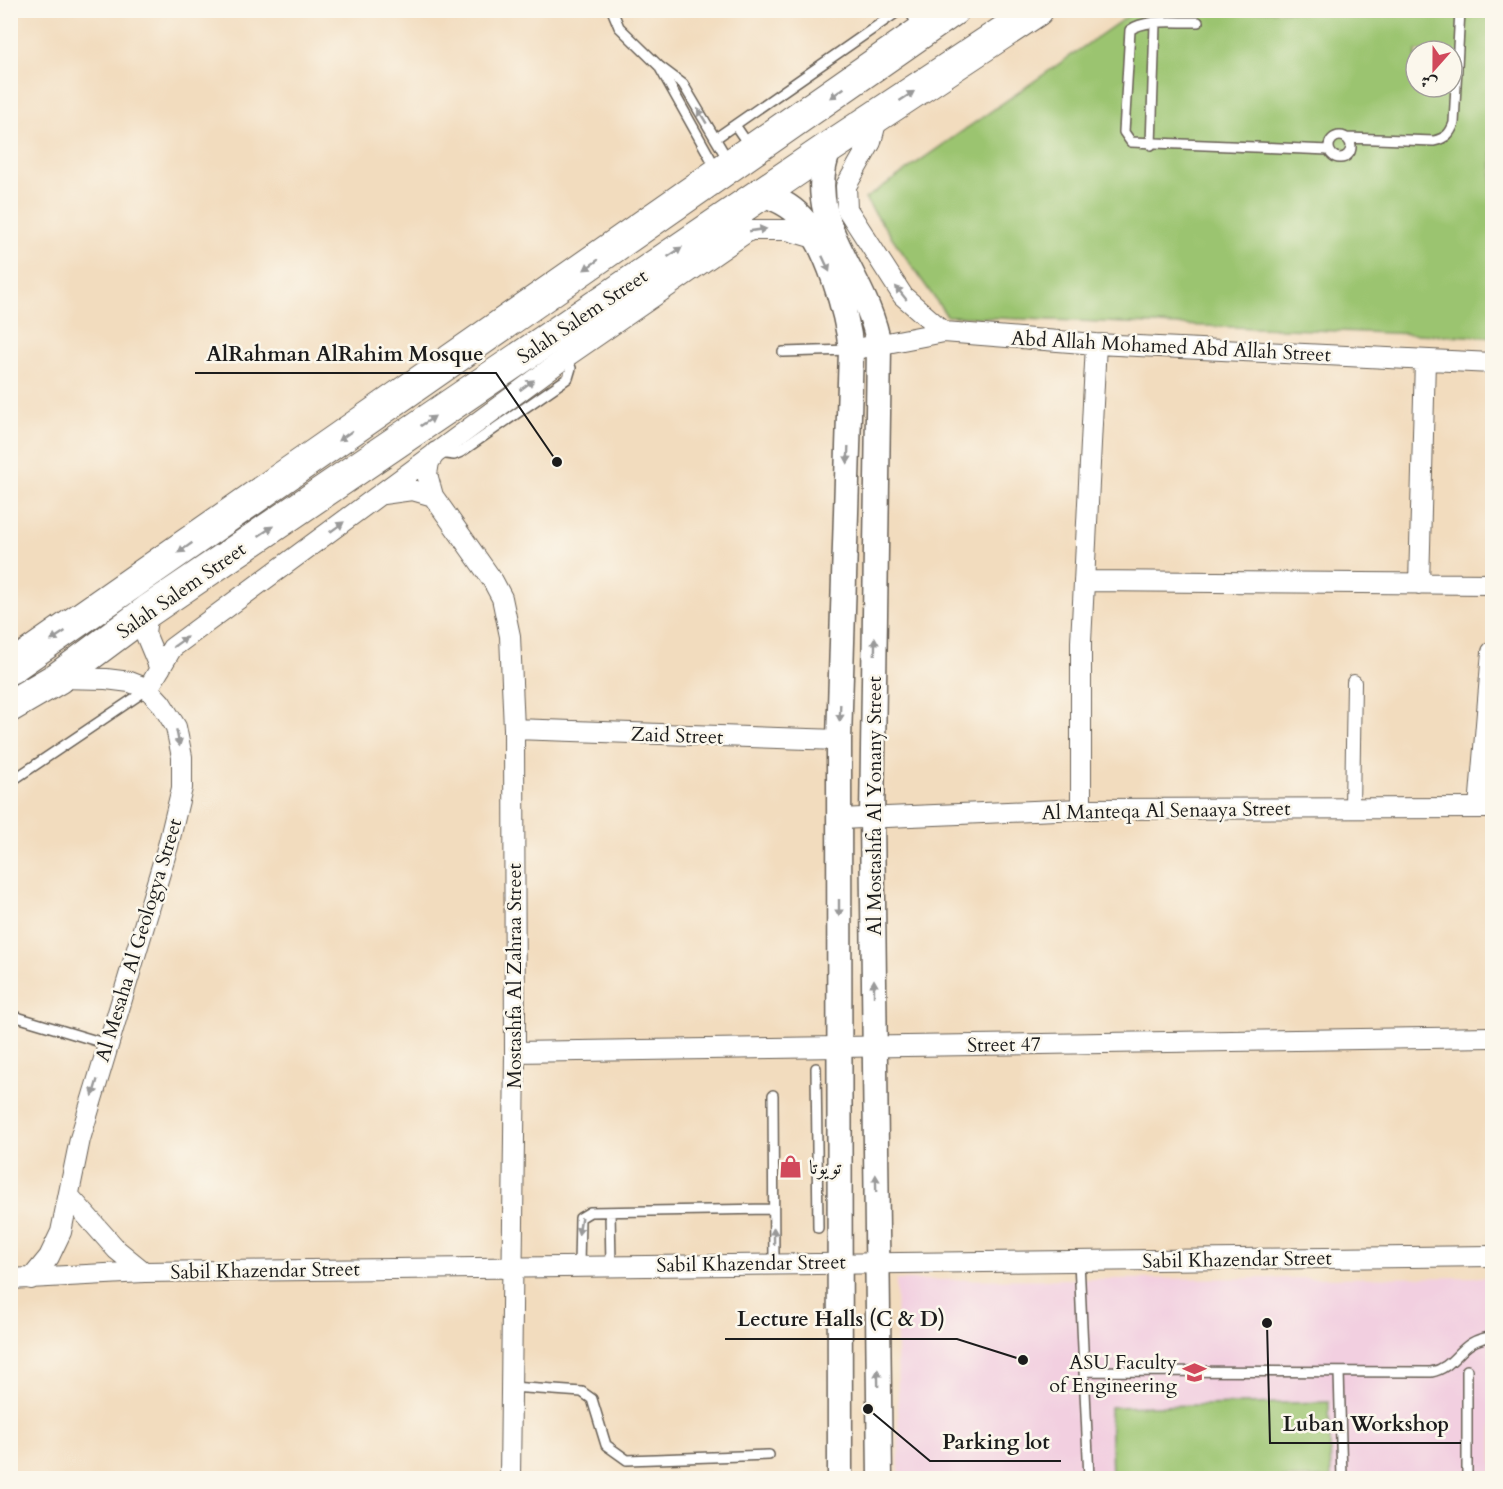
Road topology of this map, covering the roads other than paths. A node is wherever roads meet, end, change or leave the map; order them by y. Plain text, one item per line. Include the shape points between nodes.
1 (900, 10) edge
2 (953, 10) edge
3 (1037, 10) edge
4 (1460, 10) edge
5 (612, 11) edge
6 (916, 21) edge
7 (1198, 22) dead end
8 (1155, 24) junction
9 (659, 66) junction
10 (878, 115) junction
11 (735, 125) junction
12 (716, 138) junction
13 (1347, 138) junction
14 (1151, 145) junction
15 (830, 147) junction
16 (1329, 150) junction
17 (735, 164) junction
18 (761, 194) junction
19 (814, 238) junction
20 (944, 332) junction
21 (1096, 344) junction
22 (879, 346) junction
23 (851, 350) junction
24 (783, 352) dead end
25 (1425, 360) junction
26 (1492, 363) edge
27 (436, 452) junction
28 (381, 495) junction
29 (432, 496) junction
30 (1085, 581) junction
31 (1419, 584) junction
32 (1492, 584) edge
33 (148, 611) junction
34 (1492, 652) edge
35 (10, 668) edge
36 (160, 669) junction
37 (58, 678) junction
38 (1354, 682) dead end
39 (148, 690) junction
40 (10, 706) edge
41 (514, 729) junction
42 (839, 740) junction
43 (10, 782) edge
44 (1352, 808) junction
45 (1486, 808) edge
46 (1081, 809) junction
47 (872, 818) junction
48 (839, 819) junction
49 (10, 1015) edge
50 (1492, 1038) edge
51 (107, 1044) junction
52 (839, 1046) junction
53 (874, 1046) junction
54 (515, 1052) junction
55 (816, 1068) dead end
56 (773, 1095) dead end
57 (828, 1147) junction
58 (69, 1196) junction
59 (773, 1209) junction
60 (610, 1212) junction
61 (818, 1228) dead end
62 (1492, 1256) edge
63 (1079, 1261) junction
64 (840, 1262) junction
65 (877, 1262) junction
66 (774, 1264) junction
67 (579, 1265) junction
68 (611, 1265) junction
69 (512, 1267) junction
70 (144, 1272) junction
71 (10, 1279) edge
72 (31, 1279) junction
73 (1492, 1337) edge
74 (1467, 1370) dead end
75 (1085, 1371) junction
76 (1340, 1372) junction
77 (511, 1387) junction
78 (769, 1455) dead end
79 (510, 1479) edge
80 (840, 1479) edge
81 (880, 1479) edge
82 (1089, 1479) edge
83 (1342, 1479) edge
84 (1467, 1479) edge

1 - 11 lane
2 - 6 highway, Salah Salem Street
10 -> 3 highway, Salah Salem Street
4 - 13 lane via 1451,132 1434,141
5 - 9 lane via 619,27
6 -> 17 highway, Salah Salem Street
7 - 8 lane
8 - 14 lane
8 - 14 lane via 1137,25 1130,30 1124,132 1131,142
12 -> 9 lane via 683,84
9 - 17 lane
10 - 15 highway, Salah Salem Street
20 -> 10 street via 903,296 847,209 846,186 871,142
11 - 12 lane
11 - 17 lane
12 - 17 lane
13 - 16 lane via 1335,137
13 - 16 lane via 1351,149 1345,157 1335,157
14 - 16 lane
15 - 18 highway, Salah Salem Street
15 - 22 street, Al Mostashfa Al Yonany Street via 820,177 823,209 872,314
17 -> 35 highway, Salah Salem Street
18 - 19 street, Al Mostashfa Al Yonany Street via 789,207 801,217
33 -> 18 highway, Salah Salem Street
19 -> 23 street, Al Mostashfa Al Yonany Street via 842,301
27 -> 19 street via 750,230 787,230
20 - 21 street, Abd Allah Mohamed Abd Allah Street
20 - 22 street, Abd Allah Mohamed Abd Allah Street
21 - 25 street, Abd Allah Mohamed Abd Allah Street
21 - 30 street
22 - 23 street, Abd Allah Mohamed Abd Allah Street
47 -> 22 street, Al Mostashfa Al Yonany Street
23 - 24 lane
23 -> 42 street, Al Mostashfa Al Yonany Street
25 - 26 street, Abd Allah Mohamed Abd Allah Street
25 - 31 street
27 - 28 street
27 - 29 street, Mostashfa Al Zahraa Street via 427,474
28 - 29 street via 412,490
36 -> 28 street via 172,648
29 - 41 street, Mostashfa Al Zahraa Street via 502,598 510,636
30 - 31 street
30 - 46 street via 1079,705
31 - 32 street
33 - 36 street via 145,633
33 - 37 highway, Salah Salem Street
34 - 45 street
36 - 39 street
37 - 39 street via 130,682
37 - 40 highway, Salah Salem Street
38 - 44 street
39 - 43 lane
39 -> 51 street, Al Mesaha Al Geologya Street via 176,727 182,757 182,788 171,837
41 - 42 street, Zaid Street
41 - 54 street, Mostashfa Al Zahraa Street
42 - 48 street, Al Mostashfa Al Yonany Street
44 - 45 street, Al Manteqa Al Senaaya Street
44 - 46 street, Al Manteqa Al Senaaya Street
46 - 47 street, Al Manteqa Al Senaaya Street
47 - 48 street, Al Manteqa Al Senaaya Street
53 -> 47 street, Al Mostashfa Al Yonany Street
48 -> 52 street, Al Mostashfa Al Yonany Street
49 - 51 lane
50 - 53 street, Street 47
51 -> 58 street, Al Mesaha Al Geologya Street via 80,1139
52 - 53 street, Street 47
52 - 54 street, Street 47
52 - 57 street, Al Mostashfa Al Yonany Street
65 -> 53 street, Al Mostashfa Al Yonany Street
54 - 69 street, Mostashfa Al Zahraa Street
55 - 57 lane
56 - 59 lane
57 - 61 lane
57 - 64 street, Al Mostashfa Al Yonany Street
58 - 70 street via 117,1250
58 - 72 street, Al Mesaha Al Geologya Street via 56,1245
59 - 60 lane
66 -> 59 lane
60 -> 67 lane via 590,1212 580,1218
60 - 68 lane
62 - 63 street, Sabil Khazendar Street
63 - 65 street, Sabil Khazendar Street
63 - 75 lane
64 - 65 street, Sabil Khazendar Street
64 - 66 street, Sabil Khazendar Street
64 - 80 street, Al Mostashfa Al Yonany Street
81 -> 65 street, Al Mostashfa Al Yonany Street
66 - 68 street, Sabil Khazendar Street
67 - 68 street, Sabil Khazendar Street
67 - 69 street, Sabil Khazendar Street
69 - 70 street, Sabil Khazendar Street
69 - 77 street, Mostashfa Al Zahraa Street
70 - 72 street, Sabil Khazendar Street
71 - 72 street, Sabil Khazendar Street
73 - 76 lane via 1471,1341 1440,1370
74 - 84 lane
75 - 76 lane
75 - 82 lane
76 - 83 lane
77 - 78 lane via 582,1392 592,1399 606,1445 627,1460
77 - 79 street, Mostashfa Al Zahraa Street

